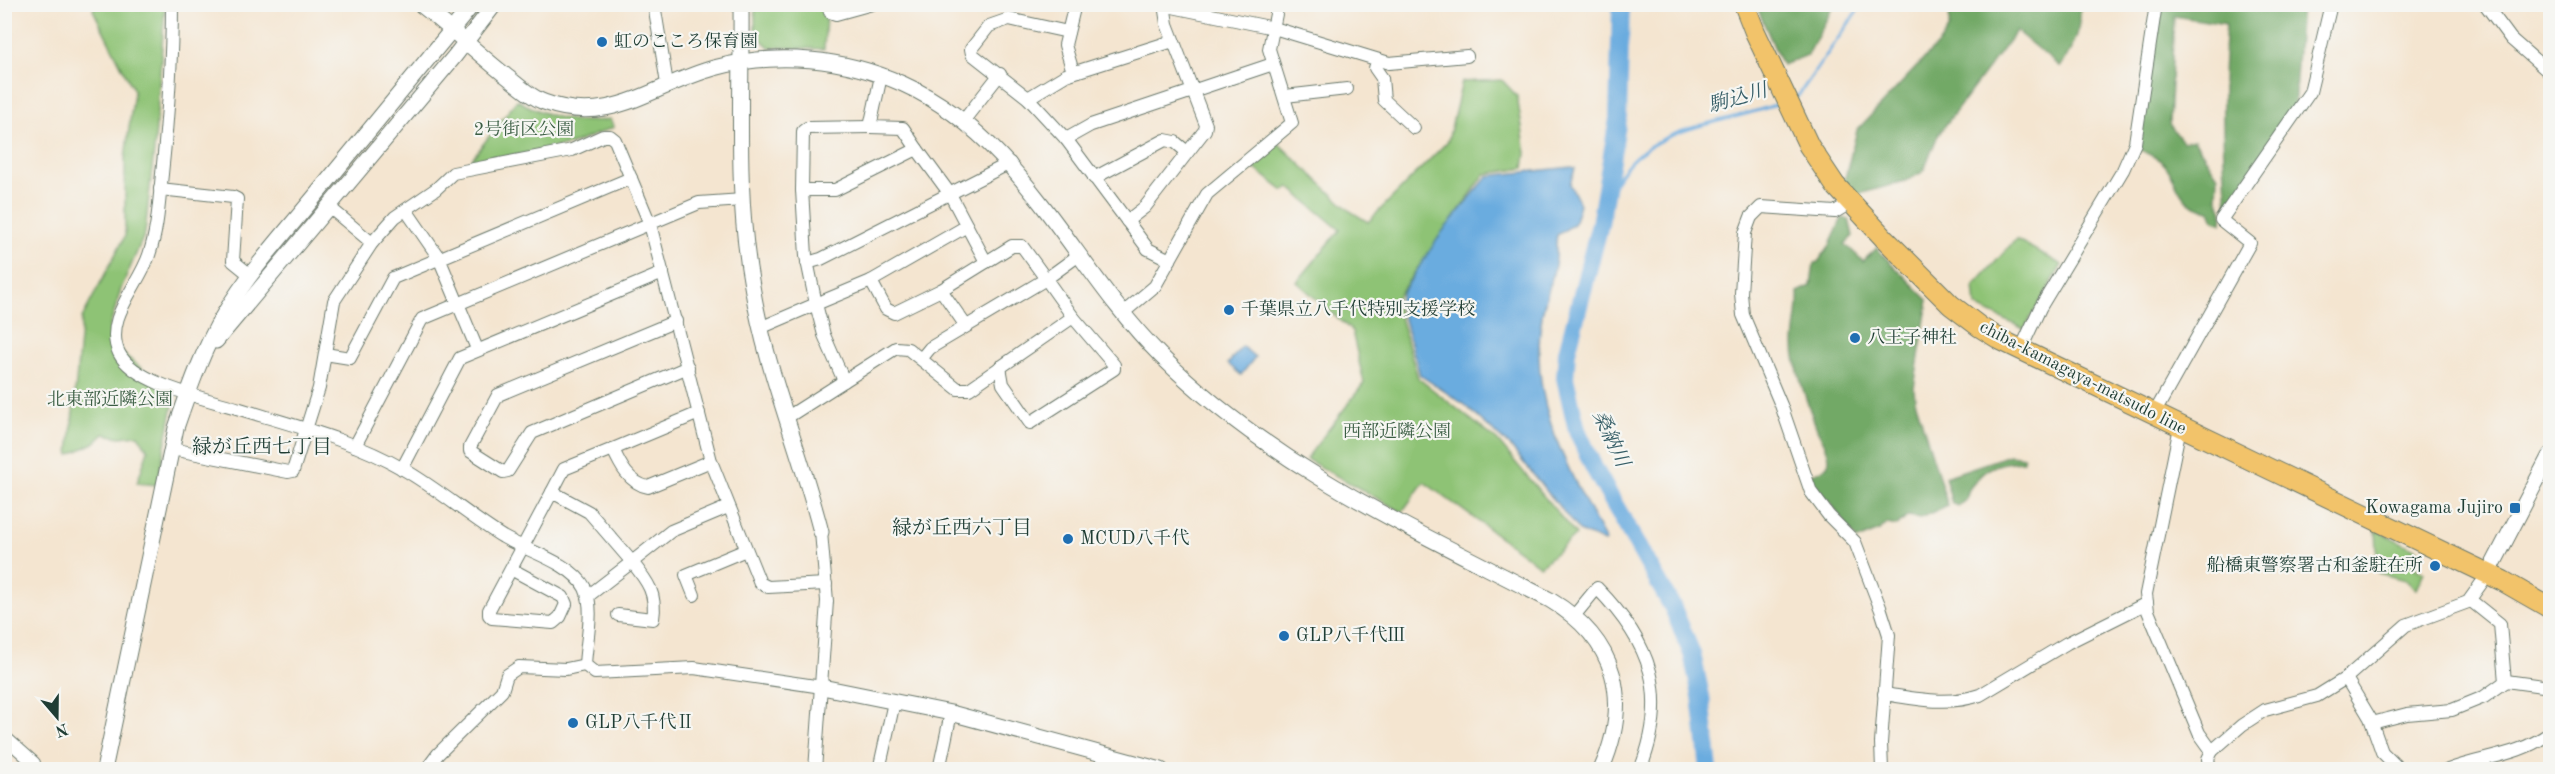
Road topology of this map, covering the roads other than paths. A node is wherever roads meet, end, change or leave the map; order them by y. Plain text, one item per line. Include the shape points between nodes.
1 (172, 4) edge
2 (420, 4) edge
3 (473, 4) edge
4 (495, 4) edge
5 (654, 4) edge
6 (741, 4) edge
7 (828, 4) edge
8 (872, 4) edge
9 (1075, 4) edge
10 (1278, 4) edge
11 (1744, 4) edge
12 (2156, 4) edge
13 (2331, 4) edge
14 (2485, 4) edge
15 (1162, 5) edge
16 (1214, 10) edge
17 (1274, 28) junction
18 (453, 31) junction
19 (1068, 32) junction
20 (1173, 41) junction
21 (465, 42) junction
22 (1467, 56) dead end
23 (1378, 60) junction
24 (742, 63) junction
25 (1273, 64) junction
26 (1073, 72) junction
27 (2550, 73) edge
28 (1000, 74) junction
29 (881, 76) junction
30 (667, 84) junction
31 (1347, 89) dead end
32 (1193, 92) junction
33 (1285, 96) junction
34 (1028, 98) junction
35 (964, 120) junction
36 (870, 128) junction
37 (1414, 128) dead end
38 (1066, 140) junction
39 (917, 149) junction
40 (1187, 152) junction
41 (1010, 163) junction
42 (1094, 177) junction
43 (631, 178) junction
44 (160, 189) junction
45 (802, 190) junction
46 (950, 194) junction
47 (742, 200) junction
48 (1850, 203) junction
49 (328, 206) junction
50 (406, 210) junction
51 (1127, 221) junction
52 (650, 224) junction
53 (967, 226) junction
54 (372, 243) junction
55 (1079, 255) junction
56 (439, 258) junction
57 (1170, 260) junction
58 (986, 262) junction
59 (807, 263) junction
60 (663, 273) junction
61 (249, 274) junction
62 (1046, 279) junction
63 (871, 281) junction
64 (941, 290) junction
65 (458, 303) junction
66 (816, 304) junction
67 (1123, 313) junction
68 (1073, 317) junction
69 (676, 321) junction
70 (966, 326) junction
71 (760, 328) junction
72 (477, 349) junction
73 (2021, 349) junction
74 (205, 352) junction
75 (325, 354) junction
76 (921, 359) junction
77 (688, 367) junction
78 (1000, 368) junction
79 (844, 381) junction
80 (188, 393) junction
81 (699, 412) junction
82 (2154, 414) junction
83 (786, 418) junction
84 (2180, 427) junction
85 (307, 430) junction
86 (355, 446) junction
87 (172, 448) junction
88 (613, 449) junction
89 (2550, 455) edge
90 (711, 461) junction
91 (402, 469) junction
92 (552, 492) junction
93 (728, 507) junction
94 (821, 532) joint
95 (522, 547) junction
96 (746, 550) junction
97 (633, 562) junction
98 (511, 569) junction
99 (2488, 574) junction
100 (826, 584) junction
101 (694, 595) dead end
102 (588, 596) junction
103 (2470, 600) junction
104 (2147, 603) junction
105 (2550, 608) edge
106 (618, 615) dead end
107 (1574, 616) junction
108 (585, 664) junction
109 (2346, 678) junction
110 (2506, 681) junction
111 (822, 687) junction
112 (2550, 687) edge
113 (1884, 694) junction
114 (894, 702) junction
115 (951, 713) junction
116 (2372, 723) junction
117 (2550, 733) edge
118 (4, 740) edge
119 (2212, 751) junction
120 (33, 770) edge
121 (104, 770) edge
122 (426, 770) edge
123 (815, 770) edge
124 (879, 770) edge
125 (939, 770) edge
126 (1161, 770) edge
127 (1601, 770) edge
128 (1640, 770) edge
129 (1882, 770) edge
130 (2210, 770) edge
131 (2400, 770) edge
132 (2448, 770) edge

1 - 44 street via 172,80
2 - 18 street
3 - 18 street
4 - 21 street
5 - 30 street
6 - 24 street
7 - 8 street via 830,12 836,14
9 - 19 street
10 - 17 street
11 - 48 main road, chiba-kamagaya-matsudo line via 1819,164
12 - 73 street via 2135,143 2123,170 2040,308
13 - 82 street via 2310,92 2221,220 2250,243
14 - 27 street via 2511,39
15 - 16 street
15 - 20 street
16 - 17 street
17 - 23 street
17 - 25 street via 1269,49
18 - 21 street
18 - 61 street
19 - 26 street via 1065,45
19 - 28 street via 1009,19 989,26 971,49 972,54
20 - 26 street
20 - 32 street
21 - 30 street via 539,100 559,107 582,111 616,107
21 - 49 street
22 - 23 street via 1389,63
23 - 37 street via 1375,68 1382,78 1384,100
24 - 29 street via 799,59
24 - 30 street
24 - 47 street
25 - 32 street
25 - 33 street
26 - 34 street
28 - 34 street
28 - 35 street
29 - 35 street via 902,83
29 - 36 street
31 - 33 street
32 - 38 street via 1091,124
32 - 40 street via 1206,125
33 - 57 street via 1292,123 1207,194
34 - 38 street
35 - 41 street
36 - 39 street via 903,128
36 - 45 street via 803,131
38 - 42 street
39 - 45 street via 835,190
39 - 46 street
40 - 42 street via 1175,142 1165,140
40 - 51 street via 1145,207
41 - 46 street
41 - 55 street
42 - 51 street
43 - 50 street via 615,140 603,136 572,150 453,173
43 - 52 street
43 - 56 street
44 - 61 street via 237,199 233,261
44 - 80 street via 149,256 121,310 115,334 118,352 126,364 136,372
45 - 59 street
46 - 53 street
46 - 59 street
47 - 52 street via 699,203
47 - 71 street via 746,252
48 - 73 main road, chiba-kamagaya-matsudo line via 1951,304 1980,327
48 - 113 street via 1835,212 1761,207 1751,217 1745,233 1741,293 1743,315 1781,405 1811,492 1855,542 1881,610 1889,635
49 - 54 street
49 - 74 street
50 - 54 street
50 - 56 street
51 - 57 street via 1148,249
52 - 60 street
52 - 65 street
53 - 58 street
53 - 63 street
54 - 75 street via 334,301
55 - 62 street
55 - 67 street
56 - 65 street
56 - 75 street via 393,278 350,358
57 - 67 street via 1155,286
58 - 62 street via 1018,244
58 - 64 street
59 - 66 street
60 - 69 street
60 - 72 street
61 - 74 street
62 - 68 street
62 - 70 street
63 - 64 street via 889,313
63 - 66 street
64 - 70 street
65 - 72 street
65 - 86 street via 422,320
66 - 71 street
66 - 79 street via 824,335
67 - 107 street via 1160,355 1259,440 1360,502
68 - 78 street
68 - 78 street via 1114,364 1114,369 1030,423 1003,384
69 - 77 street
69 - 77 street via 498,395 470,451 503,472 508,471 532,433
70 - 76 street via 930,348
71 - 83 street
72 - 91 street via 460,358
73 - 82 main road, chiba-kamagaya-matsudo line
74 - 80 street
75 - 85 street
76 - 78 street via 964,390
76 - 79 street via 908,349 896,348
77 - 81 street
79 - 83 street
80 - 85 street
80 - 87 street
81 - 88 street
81 - 90 street
82 - 84 main road, chiba-kamagaya-matsudo line
83 - 94 street
84 - 99 main road, chiba-kamagaya-matsudo line
84 - 104 street
85 - 86 street
85 - 87 street via 295,467 288,472
86 - 91 street
87 - 121 street
88 - 90 street via 622,469 648,487
88 - 92 street via 564,469
89 - 99 street
90 - 93 street
91 - 95 street
92 - 95 street
92 - 97 street via 590,512
93 - 96 street
93 - 97 street via 671,531
94 - 100 street
95 - 98 street
95 - 102 street via 566,569 584,586
96 - 100 street via 763,586
96 - 101 street via 686,575
97 - 102 street
97 - 106 street via 656,603 653,619
98 - 98 street via 489,610 492,618 553,623 560,617 566,604 563,597
99 - 103 street
99 - 105 main road, chiba-kamagaya-matsudo line
100 - 111 street
102 - 108 street
103 - 109 street via 2406,625
103 - 110 street via 2500,624
104 - 113 street via 2077,638 1980,695 1940,703
104 - 119 street via 2199,733
107 - 127 street via 1601,649 1616,692 1616,731
107 - 128 street via 1597,588 1634,632 1649,664 1655,702 1651,743
108 - 111 street via 595,673 694,668
108 - 122 street via 566,669 519,667 507,675 502,691
109 - 116 street
109 - 119 street via 2317,696 2260,713
110 - 112 street
110 - 116 street via 2484,697 2452,710 2407,714
111 - 114 street
111 - 123 street
113 - 129 street
114 - 115 street
114 - 124 street
115 - 125 street
115 - 126 street
116 - 131 street via 2382,752
117 - 132 street via 2511,754 2467,762
118 - 120 street via 34,763
119 - 130 street via 2208,759

